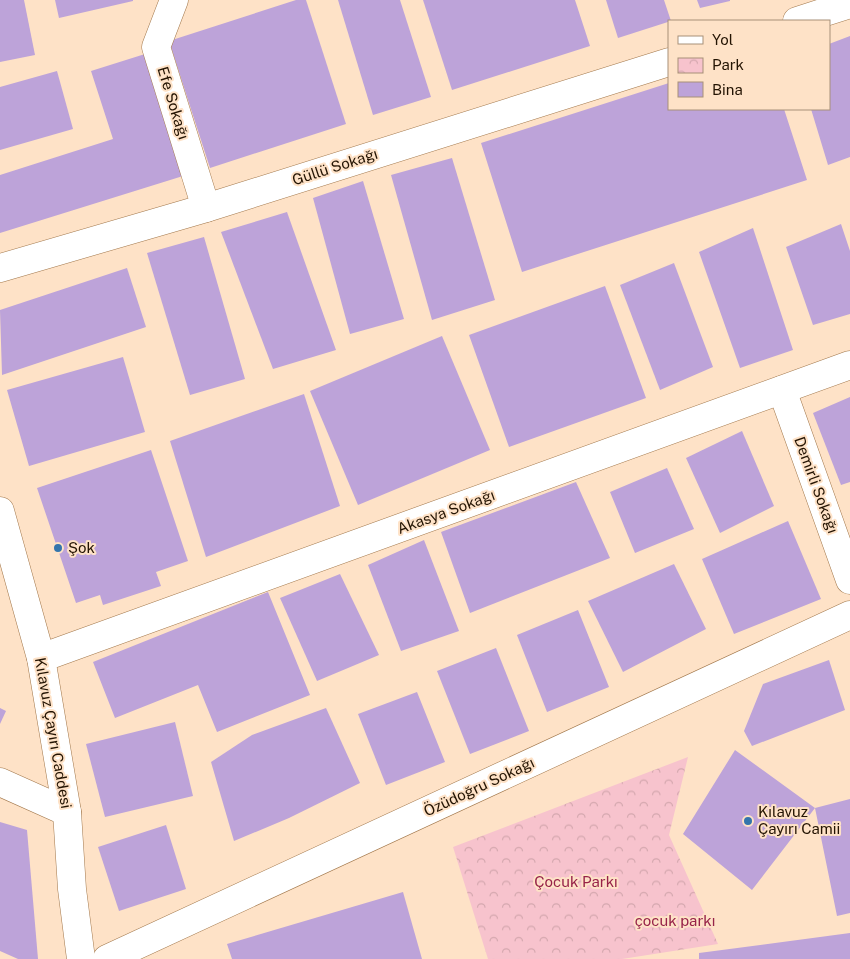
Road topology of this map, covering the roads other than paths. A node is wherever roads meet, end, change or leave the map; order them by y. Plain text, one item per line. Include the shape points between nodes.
1 (174, 0) edge
2 (834, 5) edge
3 (800, 20) edge
4 (668, 62) edge
5 (206, 208) junction
6 (0, 268) edge
7 (850, 365) edge
8 (782, 390) junction
9 (0, 511) edge
10 (850, 580) edge
11 (850, 615) edge
12 (41, 658) junction
13 (0, 782) edge
14 (67, 812) junction
15 (82, 959) edge
16 (107, 959) edge

1 - 5 street, Efe Sokağı via 156,47
2 - 3 street
4 - 5 street, Güllü Sokağı
5 - 6 street, Güllü Sokağı
7 - 8 street, Akasya Sokağı
8 - 10 street, Demirli Sokağı
8 - 12 street, Akasya Sokağı
9 - 12 street, Kılavuz Çayırı Caddesi
11 - 16 street, Özüdoğru Sokağı
12 - 14 street, Kılavuz Çayırı Caddesi
13 - 14 street
14 - 15 street, Kılavuz Çayırı Caddesi via 72,889

